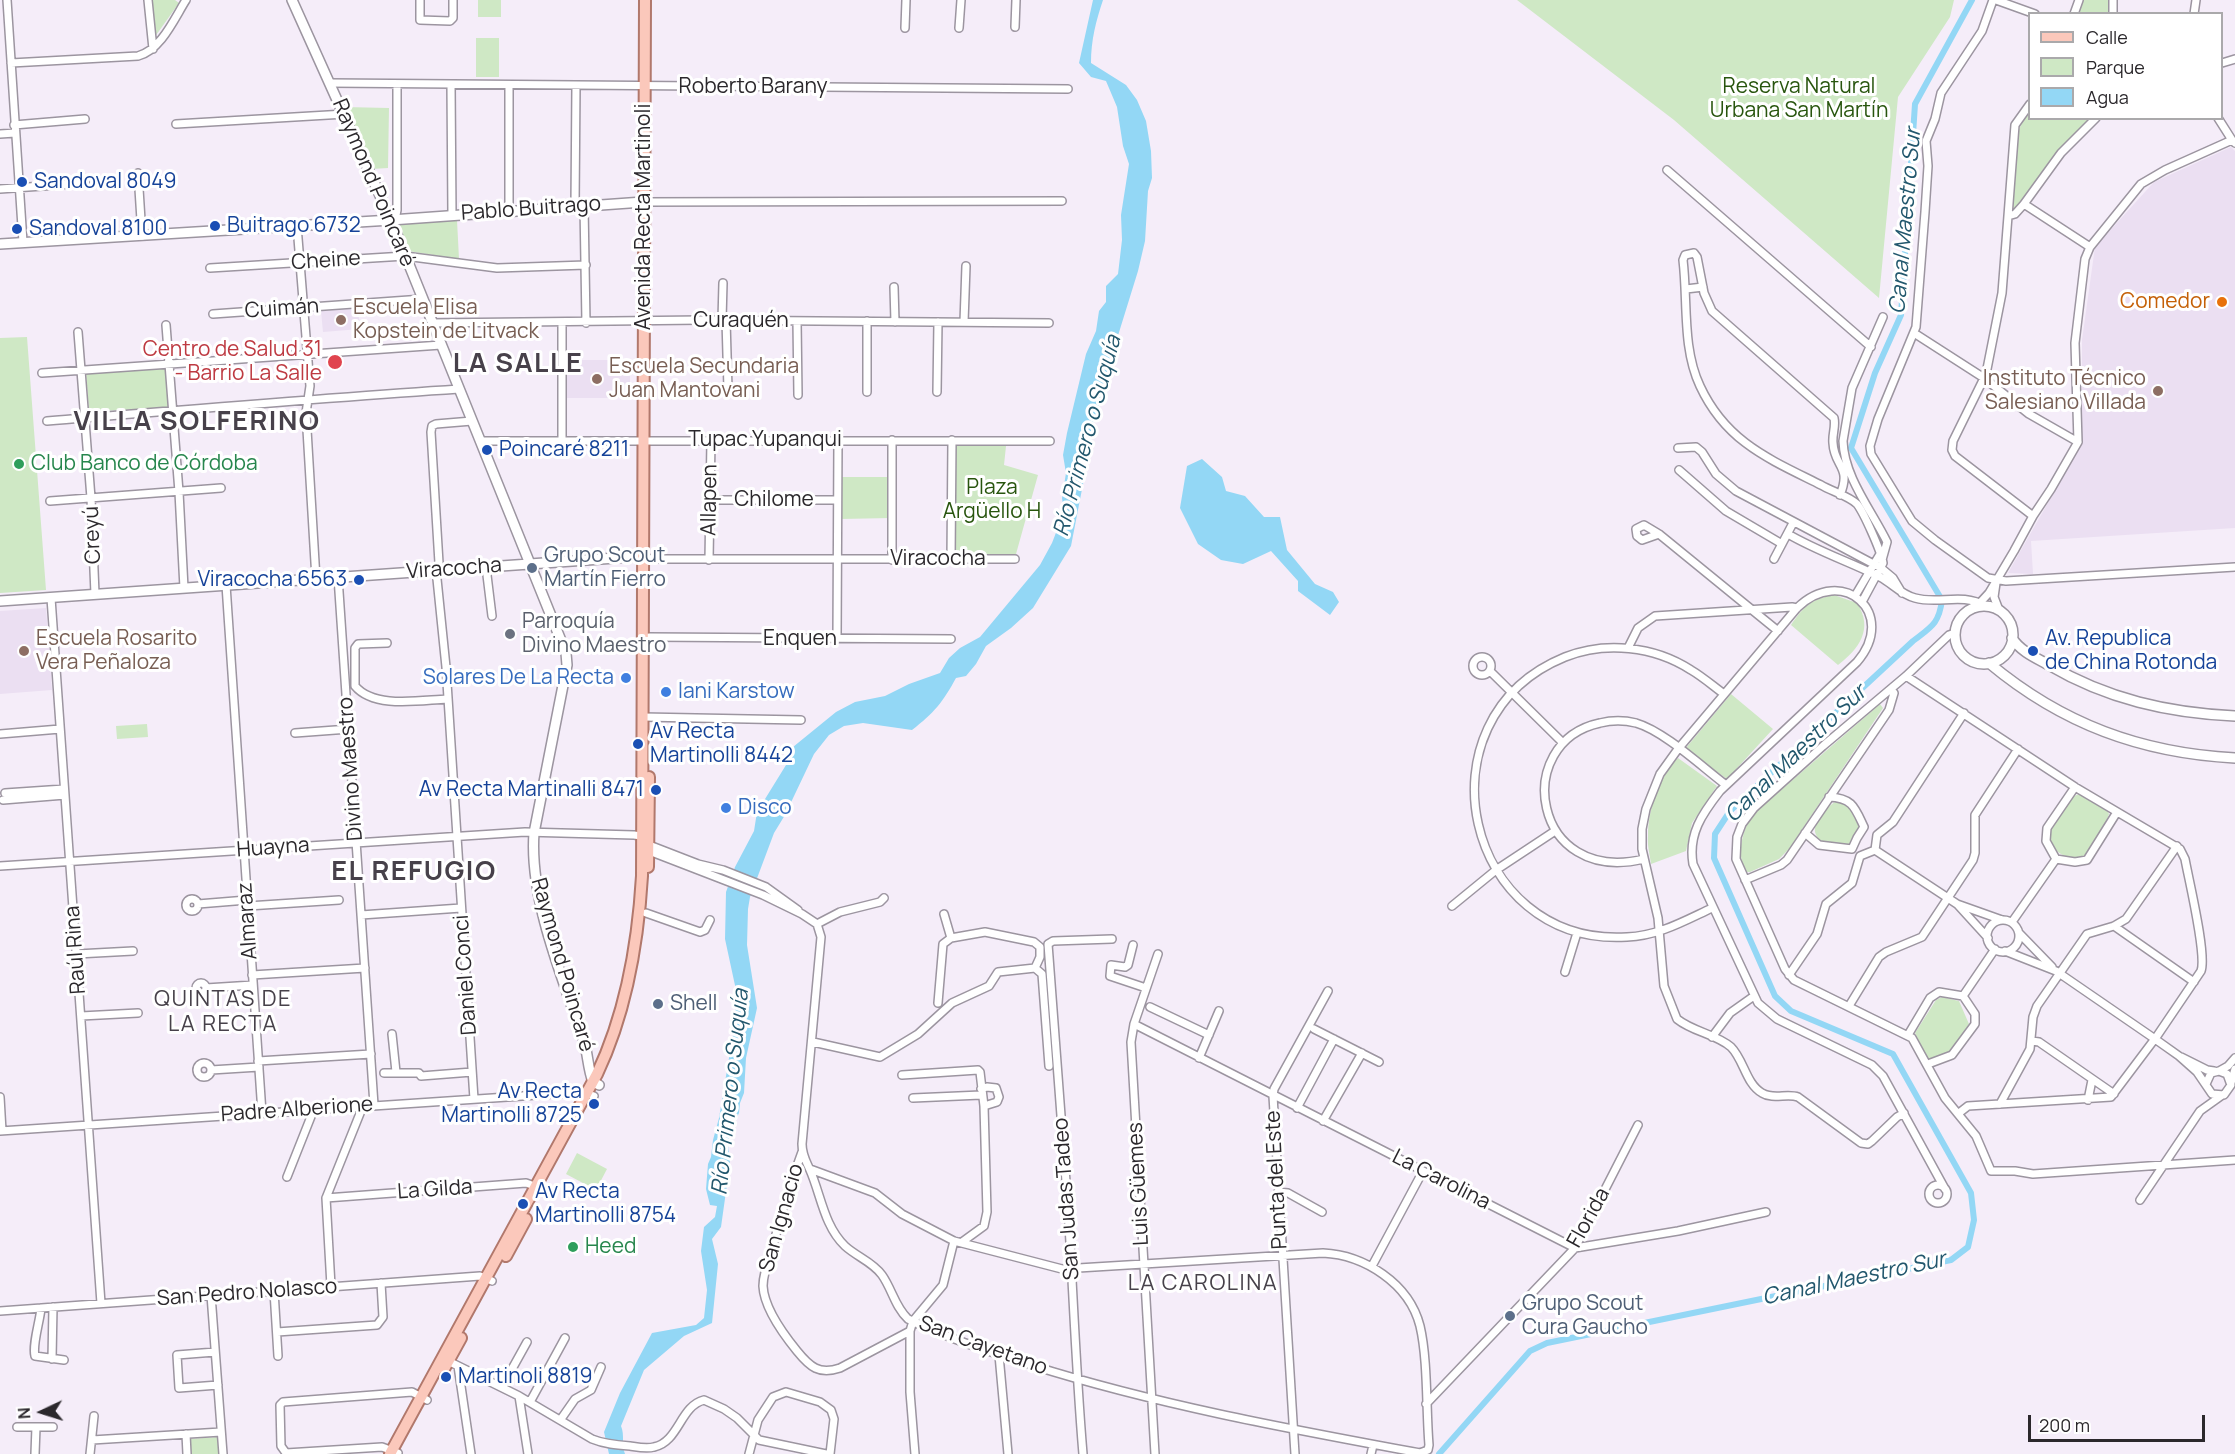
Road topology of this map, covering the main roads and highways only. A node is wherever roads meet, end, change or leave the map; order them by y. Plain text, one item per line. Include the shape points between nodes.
1 (292, 0) edge
2 (645, 0) edge
3 (651, 0) edge
4 (648, 86) junction
5 (647, 202) junction
6 (393, 220) junction
7 (0, 244) edge
8 (647, 558) junction
9 (529, 564) junction
10 (0, 601) edge
11 (2013, 638) junction
12 (1989, 663) junction
13 (2235, 716) edge
14 (646, 717) junction
15 (2235, 758) edge
16 (645, 846) junction
17 (596, 1083) junction
18 (394, 1452) edge

1 - 6 main road, Raymond Poincaré
2 - 4 main road, Avenida Recta Martinoli
3 - 4 main road, Avenida Recta Martinoli
4 - 5 main road, Avenida Recta Martinoli
5 - 6 main road, Pablo Buitrago
5 - 8 main road, Avenida Recta Martinoli
6 - 7 main road, Pablo Buitrago
6 - 9 main road, Raymond Poincaré
8 - 9 main road, Viracocha
8 - 14 main road, Avenida Recta Martinoli
8 - 14 main road, Avenida Recta Martinoli
9 - 10 main road, Viracocha
9 - 17 main road, Raymond Poincaré via 567,660 534,833 533,859 540,906
11 - 12 main road via 2003,656
11 - 12 main road via 2009,621 1999,610 1979,606 1961,616 1954,633 1959,650 1972,661
11 - 13 main road via 2019,647 2059,671 2118,697 2179,712
12 - 15 main road via 2037,699 2103,732 2177,753
14 - 16 main road, Avenida Recta Martinoli
14 - 16 main road, Avenida Recta Martinoli via 642,801
16 - 17 main road, Avenida Recta Martinoli via 638,925 622,1005
16 - 17 main road, Avenida Recta Martinoli via 646,913 629,1008 617,1046
17 - 18 main road, Avenida Recta Martinoli via 489,1280 450,1361 424,1397

